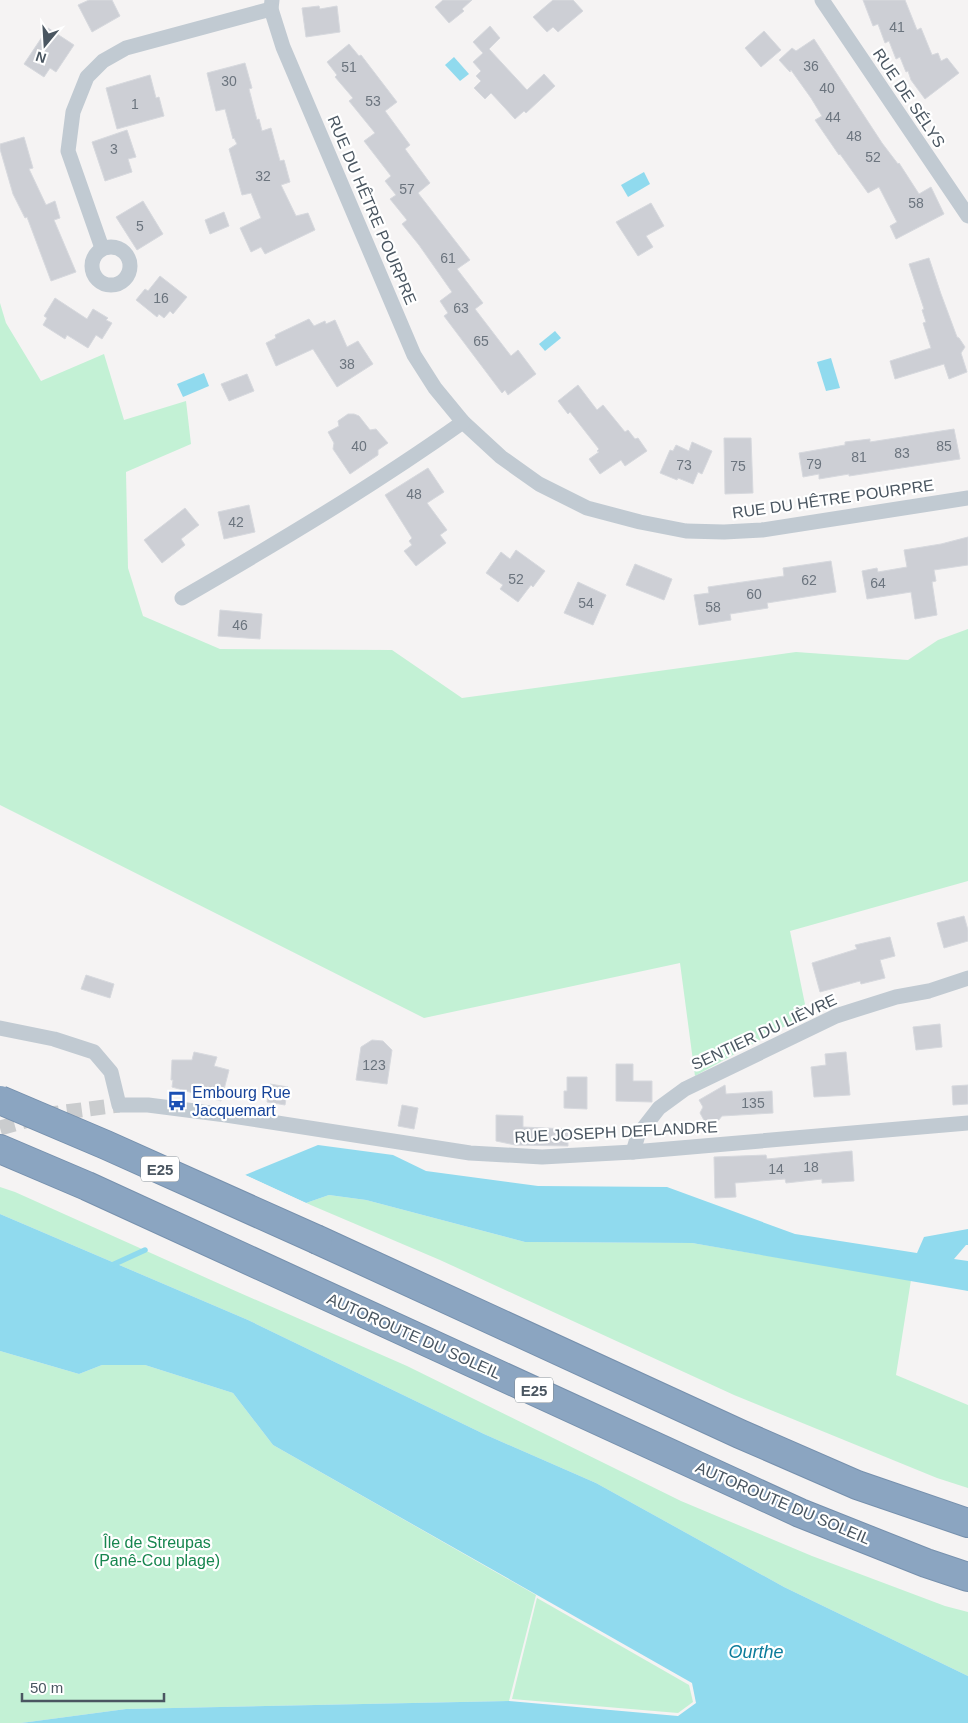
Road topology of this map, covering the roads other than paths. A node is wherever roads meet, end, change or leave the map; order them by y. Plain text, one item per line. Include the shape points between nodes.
1 (822, 0) edge
2 (272, 4) edge
3 (968, 216) edge
4 (102, 248) dead end
5 (463, 422) junction
6 (968, 498) edge
7 (182, 598) dead end
8 (968, 978) edge
9 (0, 1028) edge
10 (0, 1100) edge
11 (968, 1123) edge
12 (0, 1149) edge
13 (633, 1152) junction
14 (968, 1524) edge
15 (968, 1577) edge

1 - 3 street, RUE DE SÉLYS
2 - 4 street via 126,48 103,61 87,77 73,112 68,151
2 - 5 street, RUE DU HÊTRE POURPRE via 283,47 414,354 435,388
5 - 6 street, RUE DU HÊTRE POURPRE via 501,457 539,484 587,508 686,531 762,530
5 - 7 street via 280,541
8 - 13 street, SENTIER DU LIÈVRE via 836,1016 685,1089 659,1108 638,1135
9 - 13 street, RUE JOSEPH DEFLANDRE via 54,1039 94,1052 111,1072 119,1105 148,1105 226,1115 470,1154 542,1157
10 - 14 highway, E25, bridge via 318,1240 740,1434 857,1484
11 - 13 street, RUE JOSEPH DEFLANDRE
12 - 15 highway, AUTOROUTE DU SOLEIL / E25 via 800,1513

